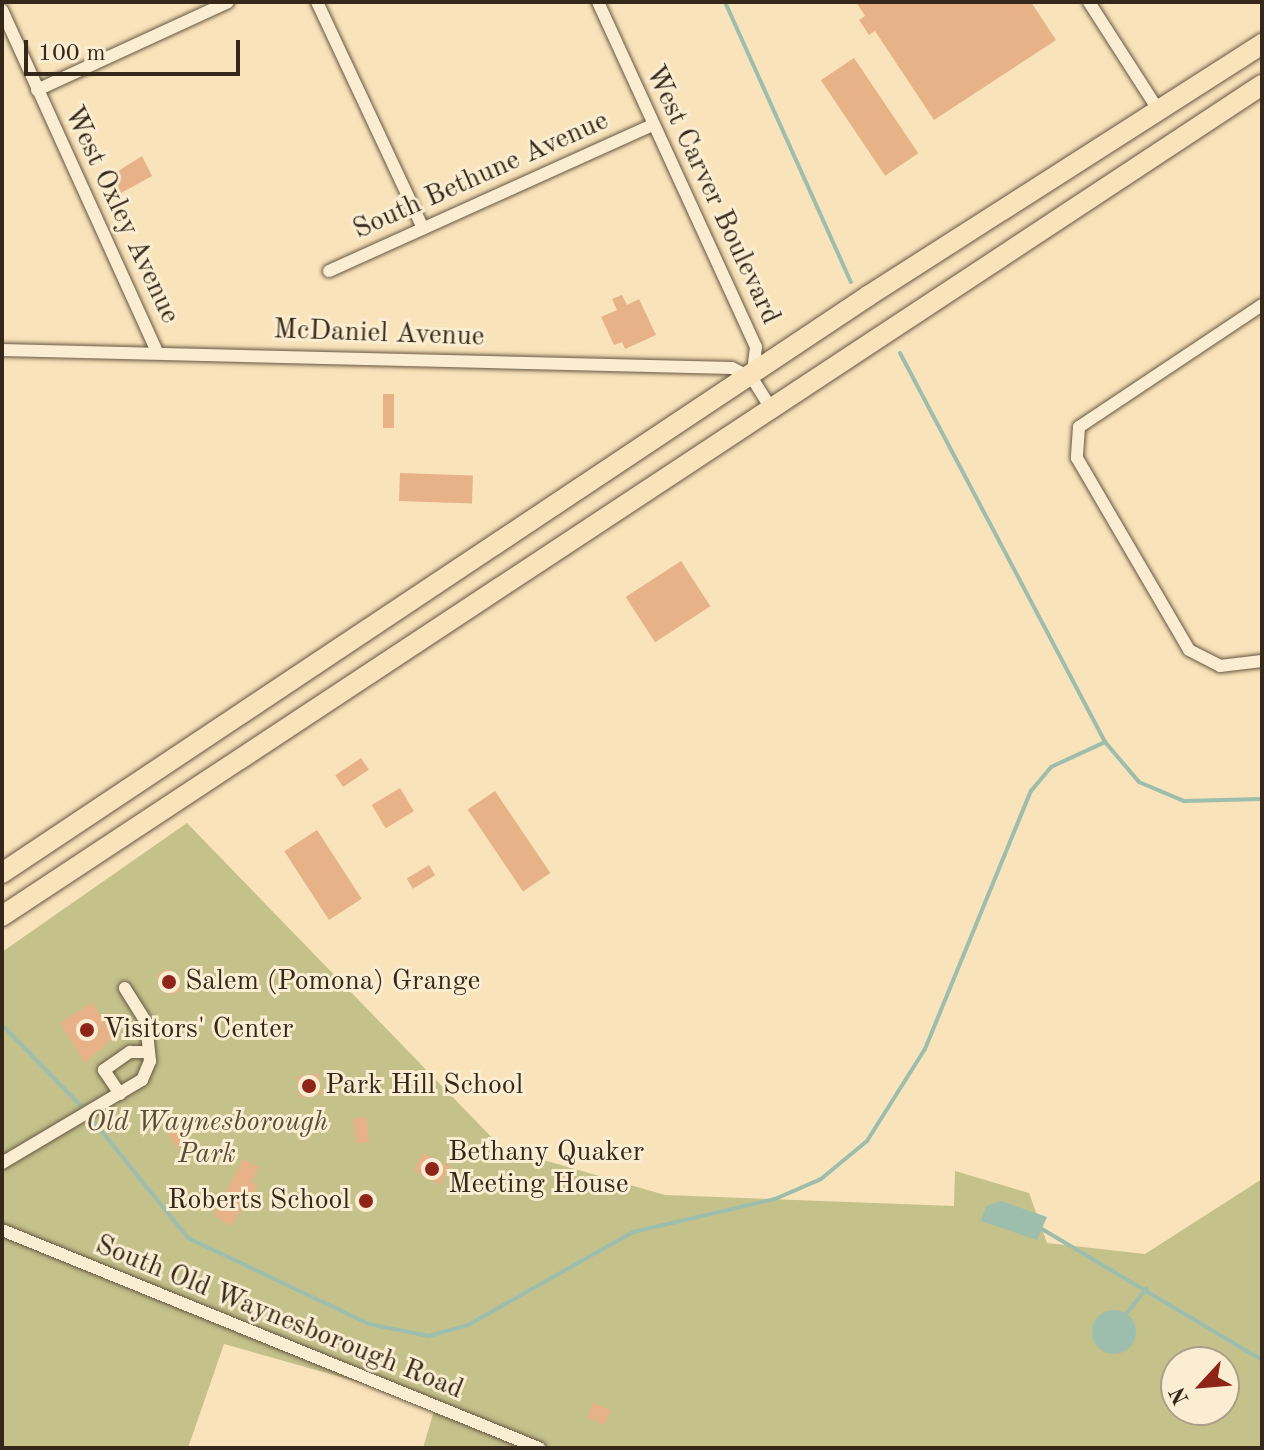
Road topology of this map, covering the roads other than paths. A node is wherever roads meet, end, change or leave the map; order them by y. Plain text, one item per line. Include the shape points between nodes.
1 (228, 2) edge
2 (317, 2) edge
3 (598, 2) edge
4 (1089, 2) edge
5 (2, 10) edge
6 (1262, 44) edge
7 (1262, 85) edge
8 (37, 90) junction
9 (1159, 111) junction
10 (653, 125) junction
11 (423, 228) junction
12 (329, 271) dead end
13 (1262, 305) edge
14 (2, 350) edge
15 (157, 352) junction
16 (752, 378) junction
17 (771, 408) junction
18 (1262, 661) edge
19 (2, 873) edge
20 (2, 916) edge
21 (125, 988) dead end
22 (145, 1052) junction
23 (120, 1094) junction
24 (2, 1163) edge
25 (2, 1230) edge
26 (539, 1448) edge

1 - 8 street
2 - 11 street
3 - 10 street, West Carver Boulevard
4 - 9 street
5 - 8 street, West Oxley Avenue
6 - 9 highway
7 - 17 highway
8 - 15 street, West Oxley Avenue
9 - 16 highway
10 - 11 street, South Bethune Avenue
10 - 16 street, West Carver Boulevard via 756,347
11 - 12 street, South Bethune Avenue
13 - 18 street via 1079,427 1077,458 1189,650 1220,666
14 - 15 street, McDaniel Avenue
15 - 16 street, McDaniel Avenue via 732,368
16 - 17 street
16 - 19 highway
17 - 20 highway
21 - 22 street via 146,1022
22 - 23 street via 148,1070
22 - 23 street via 130,1052 104,1070
23 - 24 street
25 - 26 street, South Old Waynesborough Road

